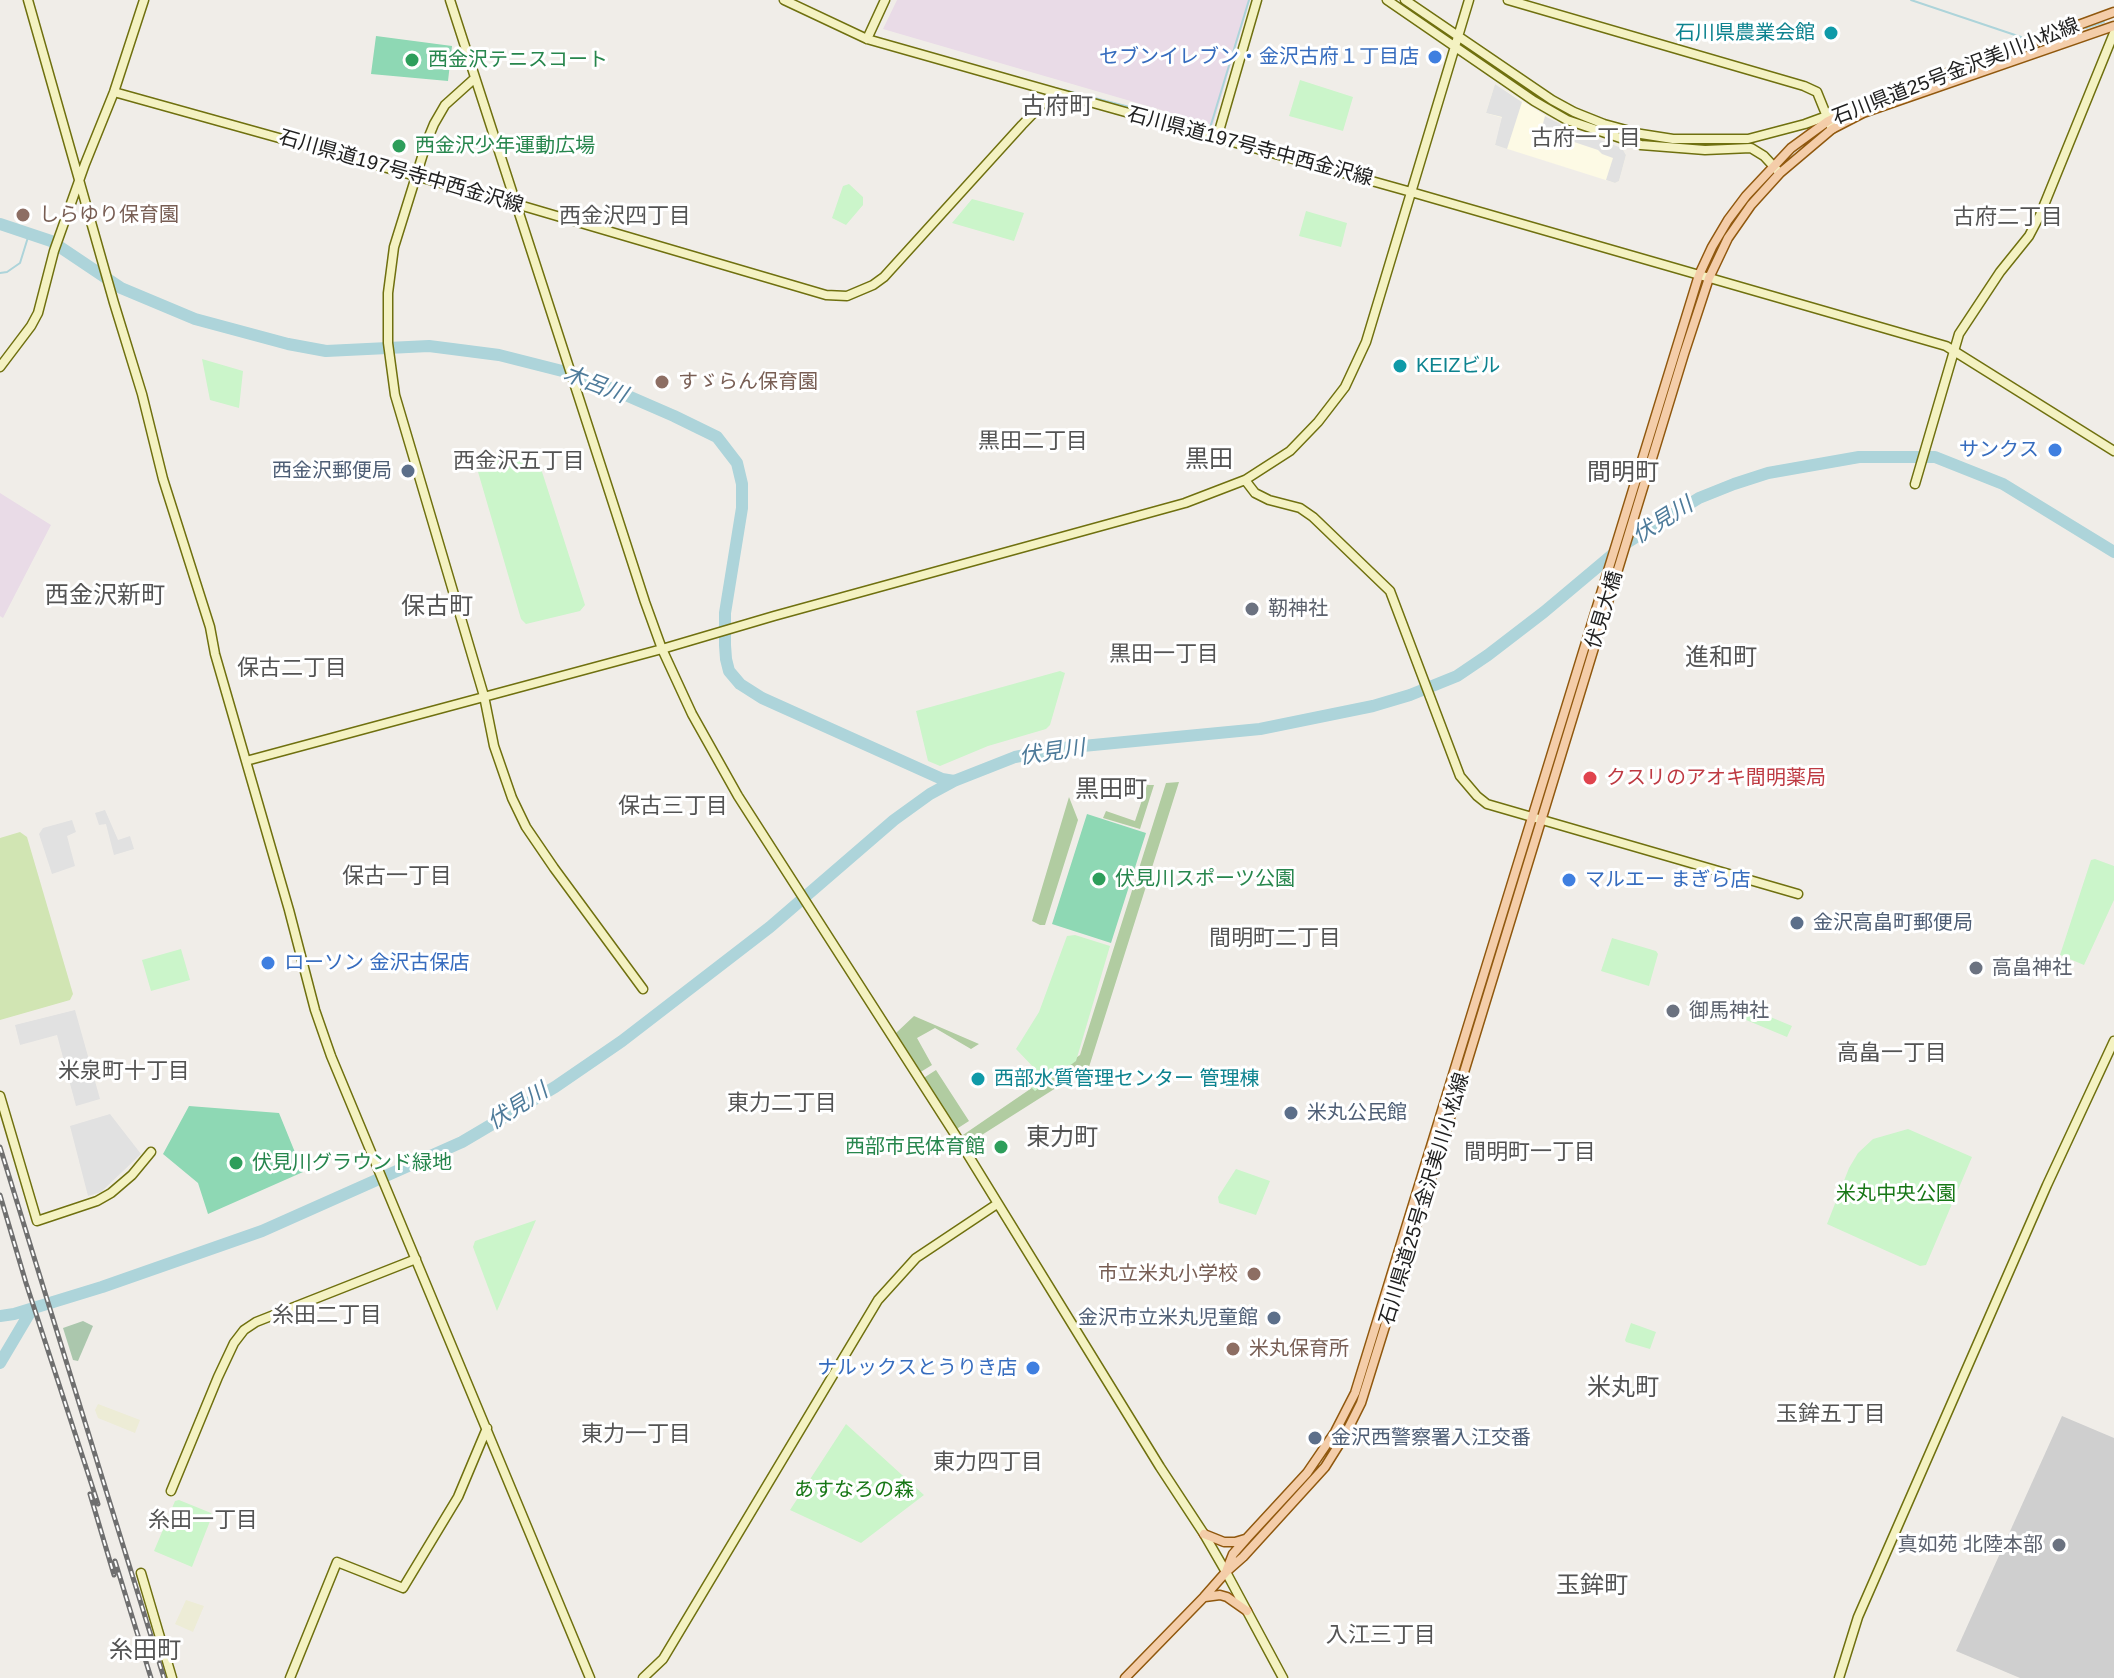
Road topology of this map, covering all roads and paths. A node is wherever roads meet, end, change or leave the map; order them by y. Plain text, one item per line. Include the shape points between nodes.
1 (28, 0) edge
2 (144, 0) edge
3 (450, 0) edge
4 (784, 0) edge
5 (885, 0) edge
6 (1257, 0) edge
7 (1387, 0) edge
8 (1405, 0) edge
9 (1469, 0) edge
10 (1508, 0) edge
11 (2114, 12) edge
12 (2114, 26) edge
13 (2114, 33) edge
14 (1459, 36) junction
15 (867, 39) junction
16 (1455, 48) junction
17 (475, 78) junction
18 (114, 92) junction
19 (1054, 92) junction
20 (1828, 122) junction
21 (1217, 138) junction
22 (1777, 169) junction
23 (415, 177) junction
24 (80, 181) junction
25 (1411, 192) junction
26 (516, 204) junction
27 (1699, 275) junction
28 (1709, 278) junction
29 (1953, 350) junction
30 (0, 367) edge
31 (1670, 387) junction
32 (2114, 451) edge
33 (1245, 480) junction
34 (1915, 484) dead end
35 (662, 649) junction
36 (484, 696) junction
37 (246, 761) junction
38 (1547, 784) joint
39 (1537, 818) junction
40 (1798, 894) dead end
41 (643, 989) dead end
42 (2114, 1041) edge
43 (0, 1096) edge
44 (151, 1152) dead end
45 (997, 1204) junction
46 (416, 1259) junction
47 (487, 1428) junction
48 (171, 1491) dead end
49 (1204, 1534) junction
50 (1247, 1538) junction
51 (1226, 1572) junction
52 (141, 1573) dead end
53 (1204, 1597) junction
54 (1247, 1611) junction
55 (172, 1678) edge
56 (290, 1678) edge
57 (590, 1678) edge
58 (643, 1678) edge
59 (1125, 1678) edge
60 (1283, 1678) edge
61 (1839, 1678) edge

1 - 24 street
2 - 18 street
3 - 17 street
4 - 15 street
5 - 15 street
6 - 21 street
7 - 16 street
8 - 14 street
9 - 14 street
10 - 20 street via 1804,86 1817,92
11 - 20 main road, 石川県道25号金沢美川小松線 via 1863,104
12 - 20 main road, 石川県道25号金沢美川小松線
13 - 29 street via 2040,215 1973,311
14 - 16 street
14 - 20 street via 1574,112 1641,134 1748,139
15 - 19 street
16 - 22 street via 1567,120 1641,145 1751,148
16 - 25 street
17 - 23 street via 445,105
17 - 26 street
18 - 23 street, 石川県道197号寺中西金沢線
18 - 24 street
19 - 21 street, 石川県道197号寺中西金沢線
19 - 26 street, 石川県道197号寺中西金沢線 via 884,277 847,296 826,295
20 - 22 main road, 石川県道25号金沢美川小松線
21 - 25 street, 石川県道197号寺中西金沢線
22 - 27 main road, 石川県道25号金沢美川小松線 via 1728,220
22 - 28 main road, 石川県道25号金沢美川小松線 via 1728,238
23 - 26 street, 石川県道197号寺中西金沢線
23 - 36 street via 394,247 388,343 395,395
24 - 30 street via 38,315
24 - 37 street
25 - 27 street, 石川県道197号寺中西金沢線
25 - 33 street via 1366,342 1345,387 1290,451
26 - 35 street
27 - 28 street, 石川県道197号寺中西金沢線
27 - 31 main road, 石川県道25号金沢美川小松線
28 - 29 street, 石川県道197号寺中西金沢線
28 - 31 main road, 石川県道25号金沢美川小松線
29 - 32 street, 石川県道197号寺中西金沢線
29 - 34 street
31 - 38 main road, 伏見大橋
33 - 35 street via 1185,503
33 - 39 street via 1255,493 1313,517 1390,591 1460,776 1487,804
35 - 36 street
35 - 45 street via 713,754
36 - 37 street
36 - 41 street via 494,746 526,827
37 - 46 street via 315,1010
38 - 39 main road, 石川県道25号金沢美川小松線
39 - 40 street
39 - 50 main road, 石川県道25号金沢美川小松線 via 1355,1393 1307,1473
39 - 51 main road, 石川県道25号金沢美川小松線 via 1361,1403 1325,1467
42 - 61 street via 1858,1617
43 - 44 street via 37,1221 111,1193
45 - 49 street
45 - 58 street via 916,1258 878,1300 663,1659
46 - 47 street
46 - 48 street via 244,1330 218,1377
47 - 56 street via 458,1497 403,1588 337,1562
47 - 57 street
49 - 50 main road via 1224,1542
49 - 51 street
50 - 51 main road, 石川県道25号金沢美川小松線
51 - 53 main road, 石川県道25号金沢美川小松線
51 - 54 street
52 - 55 street
53 - 54 main road via 1227,1597
53 - 59 main road, 石川県道25号金沢美川小松線
54 - 60 street

